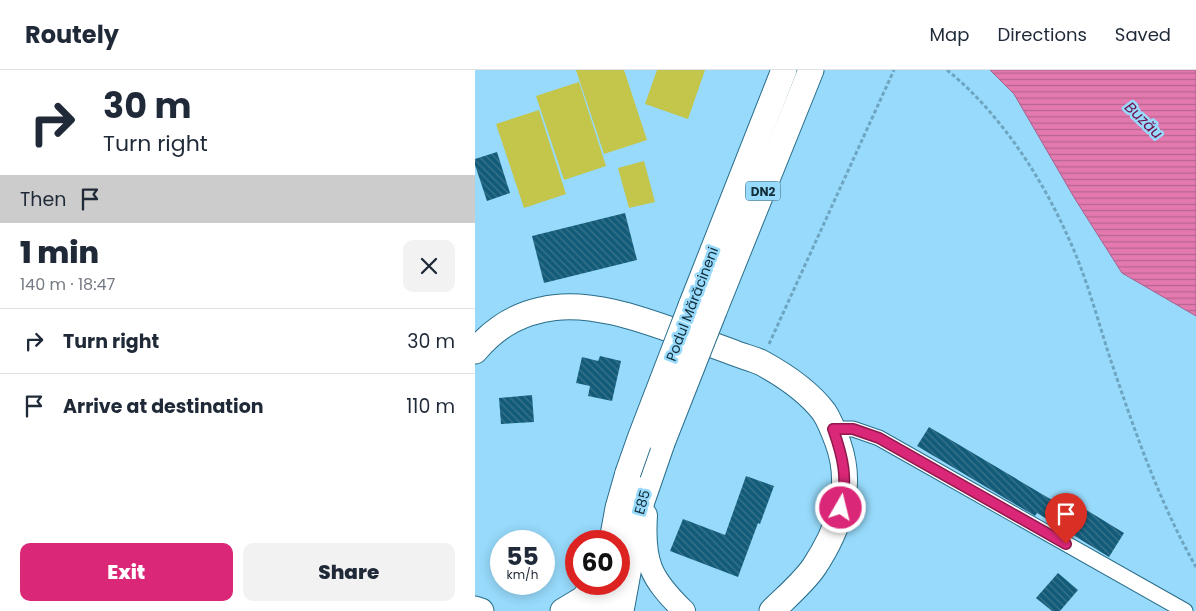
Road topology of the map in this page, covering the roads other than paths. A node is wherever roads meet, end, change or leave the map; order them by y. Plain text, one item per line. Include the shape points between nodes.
1 (784, 70) edge
2 (811, 70) edge
3 (475, 351) edge
4 (833, 429) junction
5 (639, 477) junction
6 (614, 530) edge
7 (586, 595) edge
8 (603, 595) edge
9 (475, 609) edge
10 (481, 611) edge
11 (563, 611) edge
12 (601, 611) edge
13 (621, 611) edge
14 (684, 611) edge
15 (772, 611) edge
16 (1185, 611) edge

1 - 5 main road, Podul Mărăcineni / DN2, bridge via 641,436
2 - 5 main road, Podul Mărăcineni / DN2, bridge via 662,443
3 - 4 main road via 510,320 541,310 563,307 611,312 650,322 761,363 810,396
4 - 15 main road via 845,473 844,497 838,520 813,569
4 - 16 street via 853,429 879,438
5 - 6 main road, Podul Mărăcineni / DN2 via 618,508
5 - 13 main road, E85 / DN2 via 642,501
5 - 14 main road via 650,567 667,595
7 - 11 main road
8 - 12 main road
9 - 10 main road

